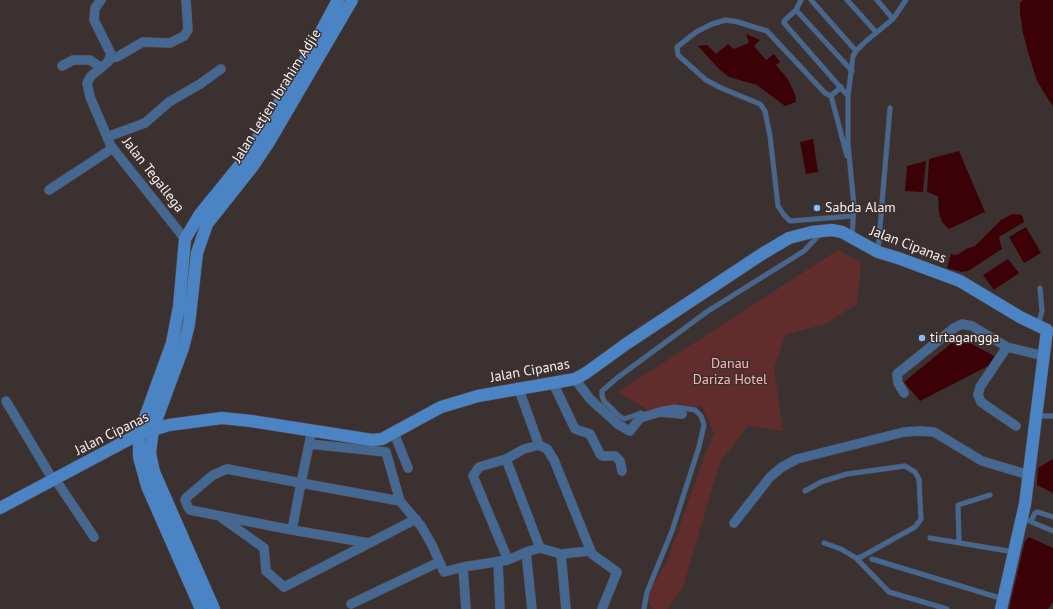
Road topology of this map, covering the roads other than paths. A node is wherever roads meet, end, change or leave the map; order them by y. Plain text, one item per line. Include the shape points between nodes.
1 (101, 0) edge
2 (186, 0) edge
3 (338, 0) edge
4 (352, 0) edge
5 (801, 0) edge
6 (811, 0) edge
7 (847, 0) edge
8 (876, 0) edge
9 (906, 0) edge
10 (796, 10) junction
11 (892, 19) junction
12 (876, 32) junction
13 (856, 51) junction
14 (110, 58) junction
15 (62, 66) dead end
16 (100, 67) junction
17 (221, 69) dead end
18 (852, 71) junction
19 (841, 87) junction
20 (831, 96) junction
21 (848, 96) junction
22 (890, 108) dead end
23 (107, 137) junction
24 (113, 148) junction
25 (849, 161) junction
26 (248, 163) junction
27 (49, 190) dead end
28 (853, 216) junction
29 (823, 230) junction
30 (852, 238) junction
31 (185, 239) junction
32 (878, 252) junction
33 (1040, 288) dead end
34 (1046, 327) edge
35 (1007, 347) junction
36 (1044, 356) junction
37 (575, 379) junction
38 (553, 383) junction
39 (518, 387) junction
40 (904, 393) dead end
41 (6, 401) dead end
42 (682, 414) dead end
43 (1037, 416) junction
44 (1053, 416) edge
45 (1016, 426) dead end
46 (153, 429) junction
47 (312, 430) junction
48 (394, 433) junction
49 (139, 434) junction
50 (309, 444) junction
51 (539, 445) junction
52 (506, 459) junction
53 (408, 468) dead end
54 (622, 471) dead end
55 (1029, 475) junction
56 (54, 480) junction
57 (301, 483) junction
58 (805, 491) dead end
59 (990, 495) dead end
60 (400, 501) junction
61 (0, 508) edge
62 (219, 516) junction
63 (1053, 517) edge
64 (416, 519) junction
65 (1026, 520) junction
66 (734, 523) dead end
67 (292, 530) junction
68 (1053, 531) edge
69 (94, 537) dead end
70 (930, 538) dead end
71 (959, 542) junction
72 (369, 543) junction
73 (824, 543) dead end
74 (540, 548) junction
75 (590, 551) junction
76 (526, 552) junction
77 (1014, 552) junction
78 (561, 554) junction
79 (856, 558) junction
80 (872, 559) dead end
81 (508, 560) junction
82 (498, 561) junction
83 (439, 562) junction
84 (463, 567) junction
85 (351, 604) dead end
86 (1003, 604) edge
87 (201, 609) edge
88 (214, 609) edge
89 (466, 609) edge
90 (500, 609) edge
91 (532, 609) edge
92 (566, 609) edge
93 (602, 609) edge
94 (644, 609) edge
95 (947, 609) edge

1 - 14 street via 95,8 94,20 111,54
2 - 14 street, Jalan Tegallega via 188,30 184,36 170,43 143,42 117,57
3 - 26 street, Jalan Letjen Ibrahim Adjie
4 - 26 street, Jalan Letjen Ibrahim Adjie via 318,61
5 - 10 lane
6 - 13 lane
7 - 12 lane
8 - 11 lane
9 - 11 lane
10 - 18 lane
10 - 19 lane via 784,23
11 - 12 lane
12 - 13 lane
13 - 18 lane
14 - 16 street, Jalan Tegallega
15 - 16 street via 73,60 90,60
16 - 23 street, Jalan Tegallega via 87,83 87,89
17 - 23 street via 169,102 145,123
18 - 21 lane
19 - 20 lane
19 - 21 lane
20 - 25 lane
20 - 28 lane via 764,29 726,20 696,32 677,48 678,55 706,80 760,104 765,111 778,206 790,221
21 - 25 lane
22 - 32 lane
23 - 24 street, Jalan Tegallega
24 - 27 street
24 - 31 street, Jalan Tegallega
25 - 28 lane
26 - 31 street, Jalan Letjen Ibrahim Adjie via 200,214
26 - 46 street, Jalan Letjen Ibrahim Adjie via 207,224 201,239 183,348
28 - 30 lane
29 - 30 street, Jalan Cipanas via 842,232
29 - 37 street, Jalan Cipanas via 790,238 762,254
29 - 94 lane via 804,251 708,311 602,391 604,401 624,419 645,412 675,407 695,410 701,416 704,425 672,531 647,592
30 - 32 street, Jalan Cipanas
31 - 49 street, Jalan Letjen Ibrahim Adjie via 179,307 172,343
32 - 34 street, Jalan Cipanas via 960,281
33 - 34 lane
34 - 36 street
35 - 36 street
35 - 40 street via 972,326 962,324 897,374 898,383
35 - 45 street via 980,387 978,395 981,402
36 - 43 street
37 - 38 street, Jalan Cipanas
37 - 42 street via 590,399 628,430 640,418 660,412
38 - 39 street, Jalan Cipanas
38 - 54 street via 575,429 590,434 600,454 615,456 620,461
39 - 48 street, Jalan Cipanas via 441,407
39 - 51 street
41 - 56 street
43 - 44 lane
43 - 55 street
46 - 47 street, Jalan Cipanas via 222,418
46 - 49 street, Jalan Cipanas
46 - 88 street, Jalan Letjen Ibrahim Adjie via 150,453 154,472
47 - 48 street, Jalan Cipanas via 372,440 382,439
47 - 50 street
48 - 53 street
49 - 56 street, Jalan Cipanas
49 - 87 street, Jalan Letjen Ibrahim Adjie via 139,457 147,486
50 - 57 street
50 - 60 street via 386,452
51 - 52 street via 524,449
51 - 75 street via 547,448 554,460
52 - 74 street
52 - 81 street via 479,467 473,476
55 - 65 street
55 - 66 street via 982,461 934,432 904,432 798,459 782,467 770,477
56 - 61 street, Jalan Cipanas
56 - 69 street
57 - 60 street
57 - 62 street via 227,469 221,471 184,500 190,510
57 - 67 street
58 - 79 lane via 821,482 847,474 905,466 918,476 921,519 919,522
59 - 71 lane via 958,505
60 - 64 street
62 - 67 street
62 - 72 street via 265,548 266,571 284,587
63 - 65 lane via 1038,512
64 - 72 street
64 - 83 street
65 - 68 lane
65 - 77 street
67 - 72 street
70 - 71 lane
71 - 77 lane
73 - 79 lane
74 - 76 street
74 - 78 street
75 - 78 street
75 - 93 street via 618,575
76 - 81 street
76 - 91 street
77 - 86 street
78 - 92 street
79 - 95 lane via 889,592
80 - 86 lane
81 - 82 street
82 - 84 street
82 - 90 street
83 - 84 street via 444,572
83 - 85 street
84 - 89 street

